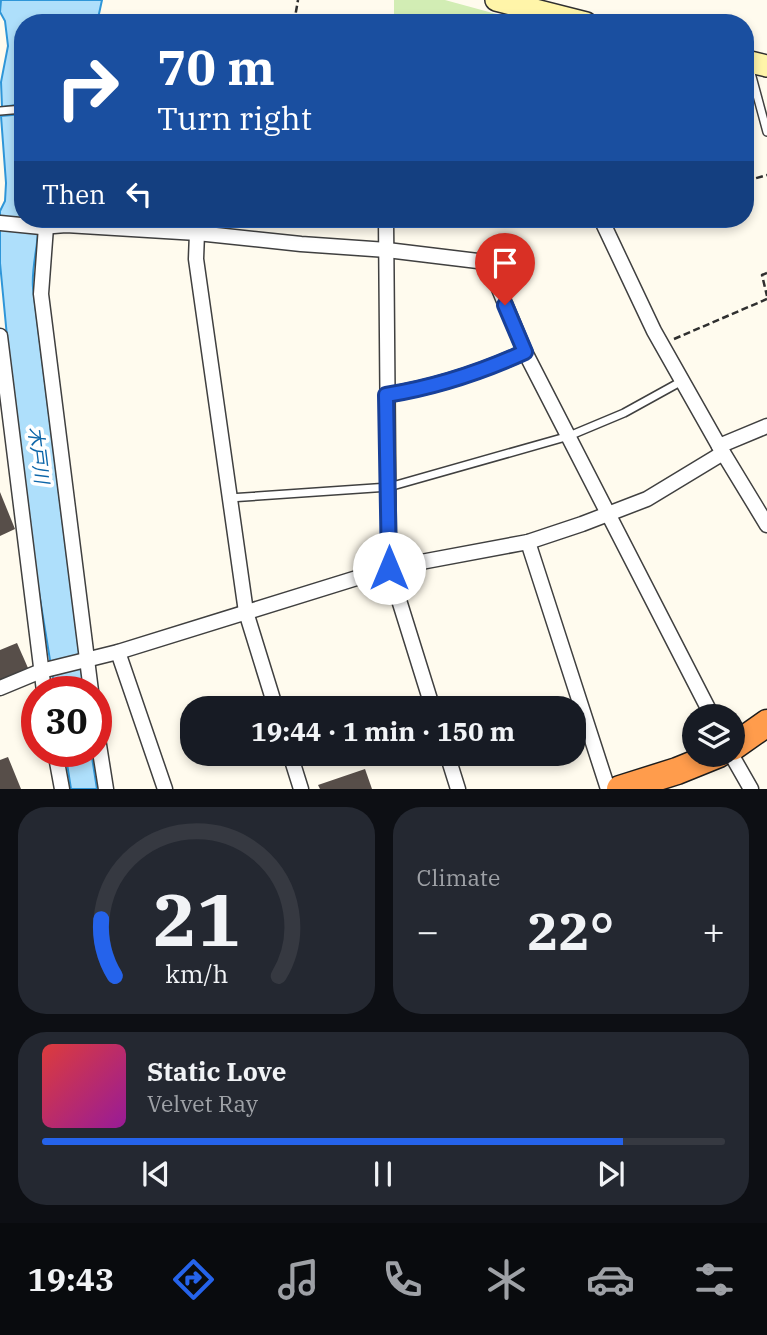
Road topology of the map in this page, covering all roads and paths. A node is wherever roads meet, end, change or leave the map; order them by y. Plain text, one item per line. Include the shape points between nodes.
1 (496, 0) edge
2 (536, 14) edge
3 (754, 84) edge
4 (767, 132) edge
5 (44, 228) edge
6 (154, 228) edge
7 (387, 228) edge
8 (604, 228) edge
9 (197, 233) junction
10 (387, 250) junction
11 (767, 272) edge
12 (767, 298) edge
13 (0, 336) edge
14 (662, 344) junction
15 (525, 352) junction
16 (682, 382) junction
17 (386, 395) junction
18 (767, 426) edge
19 (569, 436) junction
20 (7, 446) edge
21 (721, 449) junction
22 (389, 487) junction
23 (229, 498) junction
24 (609, 515) junction
25 (767, 525) edge
26 (528, 541) junction
27 (389, 568) junction
28 (246, 612) junction
29 (118, 652) junction
30 (84, 661) junction
31 (43, 671) junction
32 (43, 676) edge
33 (88, 676) edge
34 (0, 688) edge
35 (272, 696) edge
36 (429, 696) edge
37 (706, 704) edge
38 (767, 723) edge
39 (745, 739) edge
40 (294, 766) edge
41 (451, 766) edge
42 (58, 767) edge
43 (103, 767) edge
44 (687, 767) edge
45 (739, 767) edge
46 (62, 789) edge
47 (106, 789) edge
48 (165, 789) edge
49 (301, 789) edge
50 (458, 789) edge
51 (608, 789) edge
52 (620, 789) edge
53 (751, 789) edge

1 - 2 street
3 - 4 lane
5 - 30 street via 41,293
6 - 9 street
7 - 10 street
8 - 14 street
9 - 10 street
9 - 23 street via 196,258
10 - 15 street via 486,262
10 - 17 street
11 - 12 path via 762,275
12 - 14 path
13 - 20 street
14 - 16 street
15 - 17 street via 427,389
15 - 19 street
16 - 19 lane
16 - 21 street
17 - 22 street
18 - 21 street
19 - 22 lane
19 - 24 street
20 - 31 street
21 - 24 street via 647,499
21 - 25 street
22 - 23 lane
22 - 27 street
23 - 28 street
24 - 26 street
24 - 37 street
26 - 27 street
26 - 51 street
27 - 28 street
27 - 36 street
28 - 29 street
28 - 35 street
29 - 30 street
29 - 48 street
30 - 31 street
30 - 33 street
31 - 32 street
31 - 34 street
38 - 39 highway
40 - 49 street
41 - 50 street
42 - 46 street
43 - 47 street
44 - 52 highway
45 - 53 street

